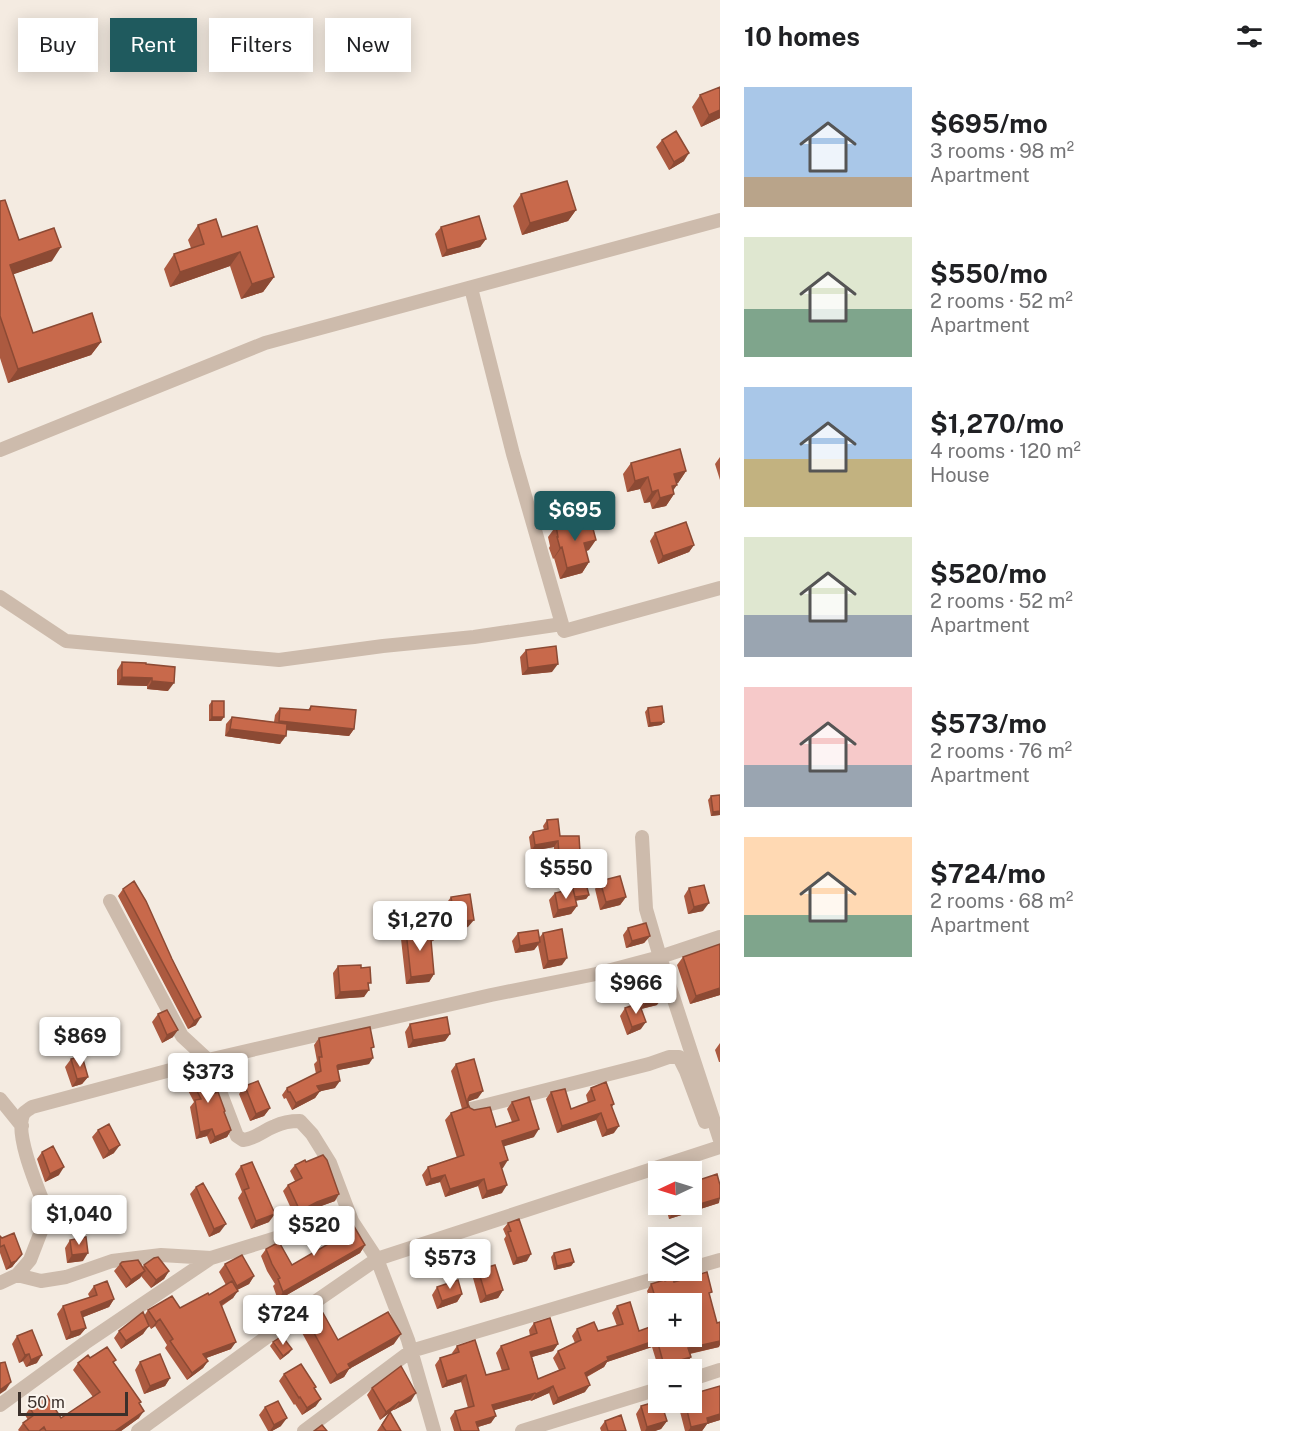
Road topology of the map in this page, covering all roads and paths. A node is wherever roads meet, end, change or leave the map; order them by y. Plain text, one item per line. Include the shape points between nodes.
1 (720, 220) edge
2 (471, 288) junction
3 (0, 450) edge
4 (720, 588) edge
5 (0, 597) edge
6 (562, 624) junction
7 (642, 837) dead end
8 (110, 901) dead end
9 (720, 937) edge
10 (660, 957) junction
11 (208, 1060) junction
12 (0, 1099) edge
13 (471, 1109) edge
14 (22, 1126) junction
15 (720, 1144) edge
16 (352, 1221) junction
17 (211, 1258) junction
18 (377, 1259) junction
19 (720, 1260) edge
20 (702, 1265) edge
21 (17, 1275) junction
22 (648, 1281) edge
23 (0, 1282) edge
24 (411, 1351) junction
25 (720, 1370) edge
26 (702, 1376) edge
27 (648, 1392) edge
28 (0, 1405) edge
29 (138, 1431) edge
30 (304, 1431) edge
31 (434, 1431) edge
32 (522, 1431) edge

1 - 2 street
2 - 3 street via 265,343
2 - 6 street
4 - 6 street via 564,631
5 - 6 street via 66,641 279,660
7 - 10 street via 646,909
8 - 11 street via 182,1036
9 - 10 street
10 - 11 street
10 - 15 street
11 - 14 street via 32,1107 24,1113
11 - 16 street via 237,1136 243,1140 253,1138 275,1125 300,1121 330,1163
12 - 14 street
13 - 15 street via 679,1057 704,1121
14 - 21 street via 23,1146 47,1216 30,1260
15 - 18 street
16 - 17 street via 321,1224
16 - 18 street
17 - 21 street via 161,1255 112,1261 41,1281
17 - 28 street
18 - 24 street
18 - 29 street
19 - 20 street
21 - 23 street
22 - 24 street
24 - 30 street
24 - 31 street
25 - 26 street
27 - 32 street

